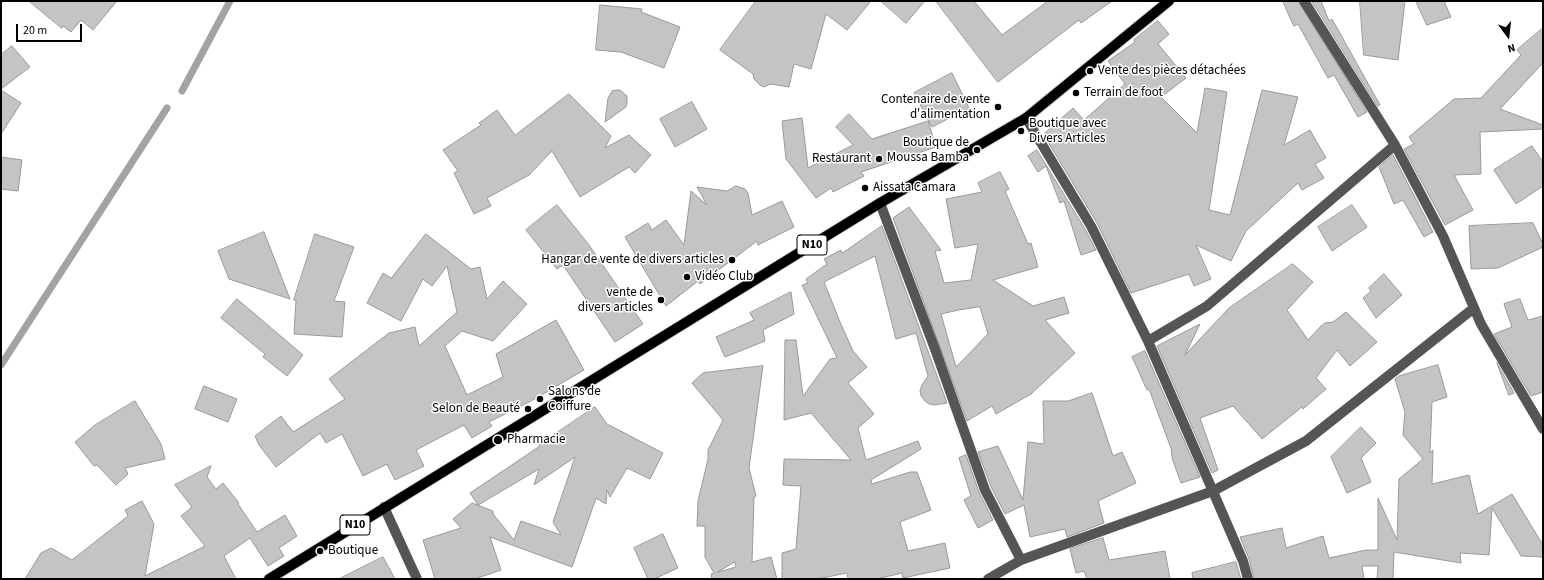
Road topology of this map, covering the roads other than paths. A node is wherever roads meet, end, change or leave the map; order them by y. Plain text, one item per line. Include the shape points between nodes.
1 (1169, 1) edge
2 (1304, 1) edge
3 (1026, 118) junction
4 (1395, 145) junction
5 (880, 203) junction
6 (1474, 308) junction
7 (1148, 341) junction
8 (1543, 429) edge
9 (1213, 491) junction
10 (384, 508) junction
11 (1021, 560) junction
12 (269, 579) edge
13 (417, 579) edge
14 (988, 579) edge
15 (1248, 579) edge

1 - 3 main road, N10
2 - 4 street
3 - 5 main road, N10
3 - 7 street via 1091,226
4 - 6 street via 1443,236
4 - 7 street via 1207,306
5 - 10 main road, N10
5 - 11 street via 985,490
6 - 8 street
6 - 9 street via 1306,441
7 - 9 street
9 - 11 street
9 - 15 street via 1243,561
10 - 12 main road, N10
10 - 13 street
11 - 14 street

